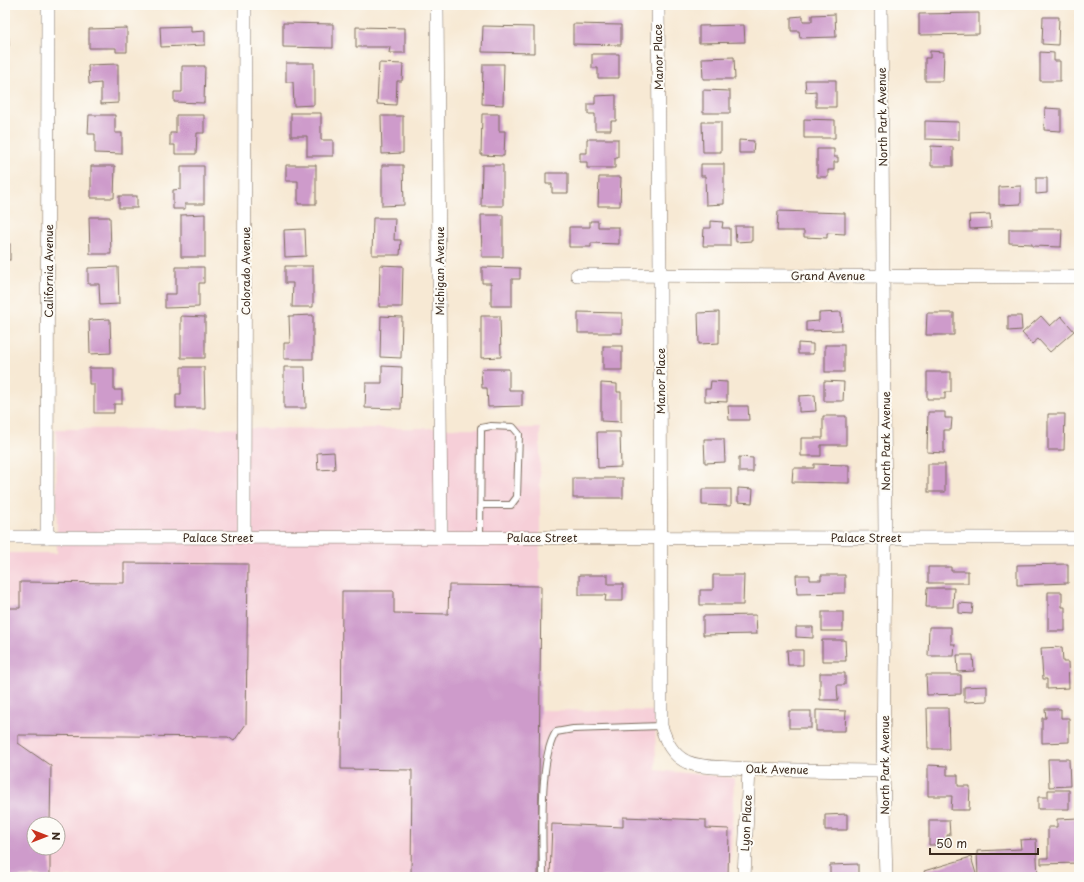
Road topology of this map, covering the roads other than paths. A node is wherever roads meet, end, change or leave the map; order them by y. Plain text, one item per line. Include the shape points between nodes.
1 (48, 5) edge
2 (245, 5) edge
3 (438, 5) edge
4 (658, 5) edge
5 (881, 5) edge
6 (660, 274) junction
7 (577, 275) dead end
8 (884, 276) junction
9 (1079, 277) edge
10 (481, 505) junction
11 (5, 537) edge
12 (47, 537) junction
13 (244, 537) junction
14 (440, 537) junction
15 (480, 537) junction
16 (885, 537) junction
17 (660, 538) junction
18 (1079, 538) edge
19 (661, 726) junction
20 (674, 754) joint
21 (749, 769) junction
22 (883, 771) junction
23 (543, 877) edge
24 (744, 877) edge
25 (886, 877) edge

1 - 12 street, California Avenue
2 - 13 street, Colorado Avenue
3 - 14 street, Michigan Avenue
4 - 6 street, Manor Place
5 - 8 street, North Park Avenue
6 - 7 street, Grand Avenue
6 - 8 street, Grand Avenue
6 - 17 street, Manor Place
8 - 9 street, Grand Avenue
8 - 16 street, North Park Avenue
10 - 10 lane via 481,428 513,427 519,434 517,497 511,505
10 - 15 lane
11 - 12 street, Palace Street
12 - 13 street, Palace Street
13 - 14 street, Palace Street
14 - 15 street, Palace Street
15 - 17 street, Palace Street
16 - 17 street, Palace Street
16 - 18 street, Palace Street
16 - 22 street, North Park Avenue
17 - 19 street, Manor Place
19 - 20 street, Manor Place
19 - 23 lane via 573,729 556,732 548,751 544,773
20 - 21 street, Oak Avenue via 688,762
21 - 22 street, Oak Avenue
21 - 24 street, Lyon Place
22 - 25 street, North Park Avenue

